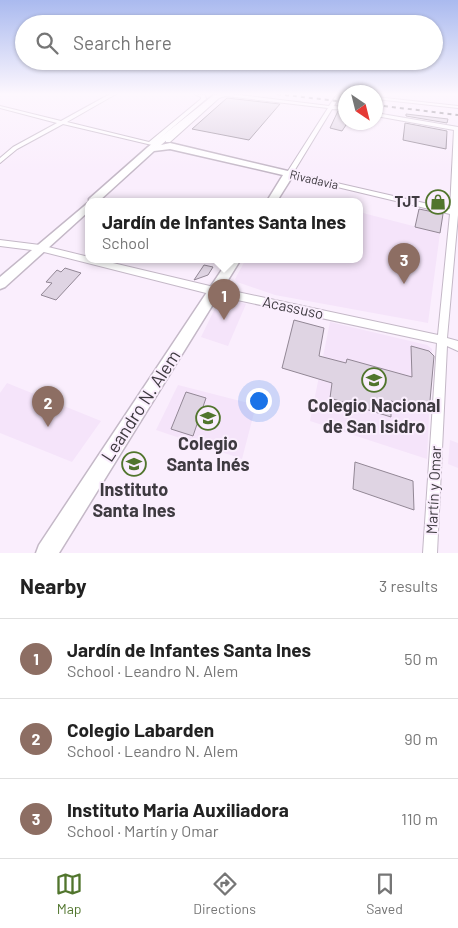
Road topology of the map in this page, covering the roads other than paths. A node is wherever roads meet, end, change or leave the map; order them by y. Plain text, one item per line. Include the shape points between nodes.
1 (50, 120) edge
2 (69, 120) edge
3 (180, 120) edge
4 (191, 120) edge
5 (192, 120) edge
6 (323, 120) edge
7 (408, 120) edge
8 (63, 123) junction
9 (458, 129) edge
10 (170, 140) junction
11 (150, 146) junction
12 (15, 148) junction
13 (0, 152) edge
14 (0, 161) edge
15 (289, 174) junction
16 (96, 198) edge
17 (274, 198) edge
18 (85, 208) edge
19 (456, 212) edge
20 (0, 243) edge
21 (40, 248) junction
22 (85, 259) edge
23 (101, 263) edge
24 (232, 263) edge
25 (0, 284) edge
26 (214, 291) junction
27 (442, 340) junction
28 (458, 346) edge
29 (47, 553) edge
30 (430, 553) edge

1 - 8 street
2 - 8 street
3 - 11 street
4 - 10 main road
5 - 10 street
6 - 15 street
7 - 9 street
8 - 11 street
8 - 12 street
9 - 19 street, Martín y Omar
10 - 11 main road, Rivadavia
10 - 11 main road
10 - 15 main road, Rivadavia
11 - 16 main road
12 - 13 street
12 - 14 street
15 - 17 main road
15 - 19 street, Rivadavia
18 - 21 main road
19 - 27 street, Martín y Omar
20 - 21 street, Acassuso
21 - 22 street, Acassuso
21 - 25 main road
23 - 26 street, Acassuso
24 - 26 main road, Leandro N. Alem
26 - 27 street, Acassuso
26 - 29 main road, Leandro N. Alem
27 - 28 street, Acassuso
27 - 30 street, Martín y Omar

